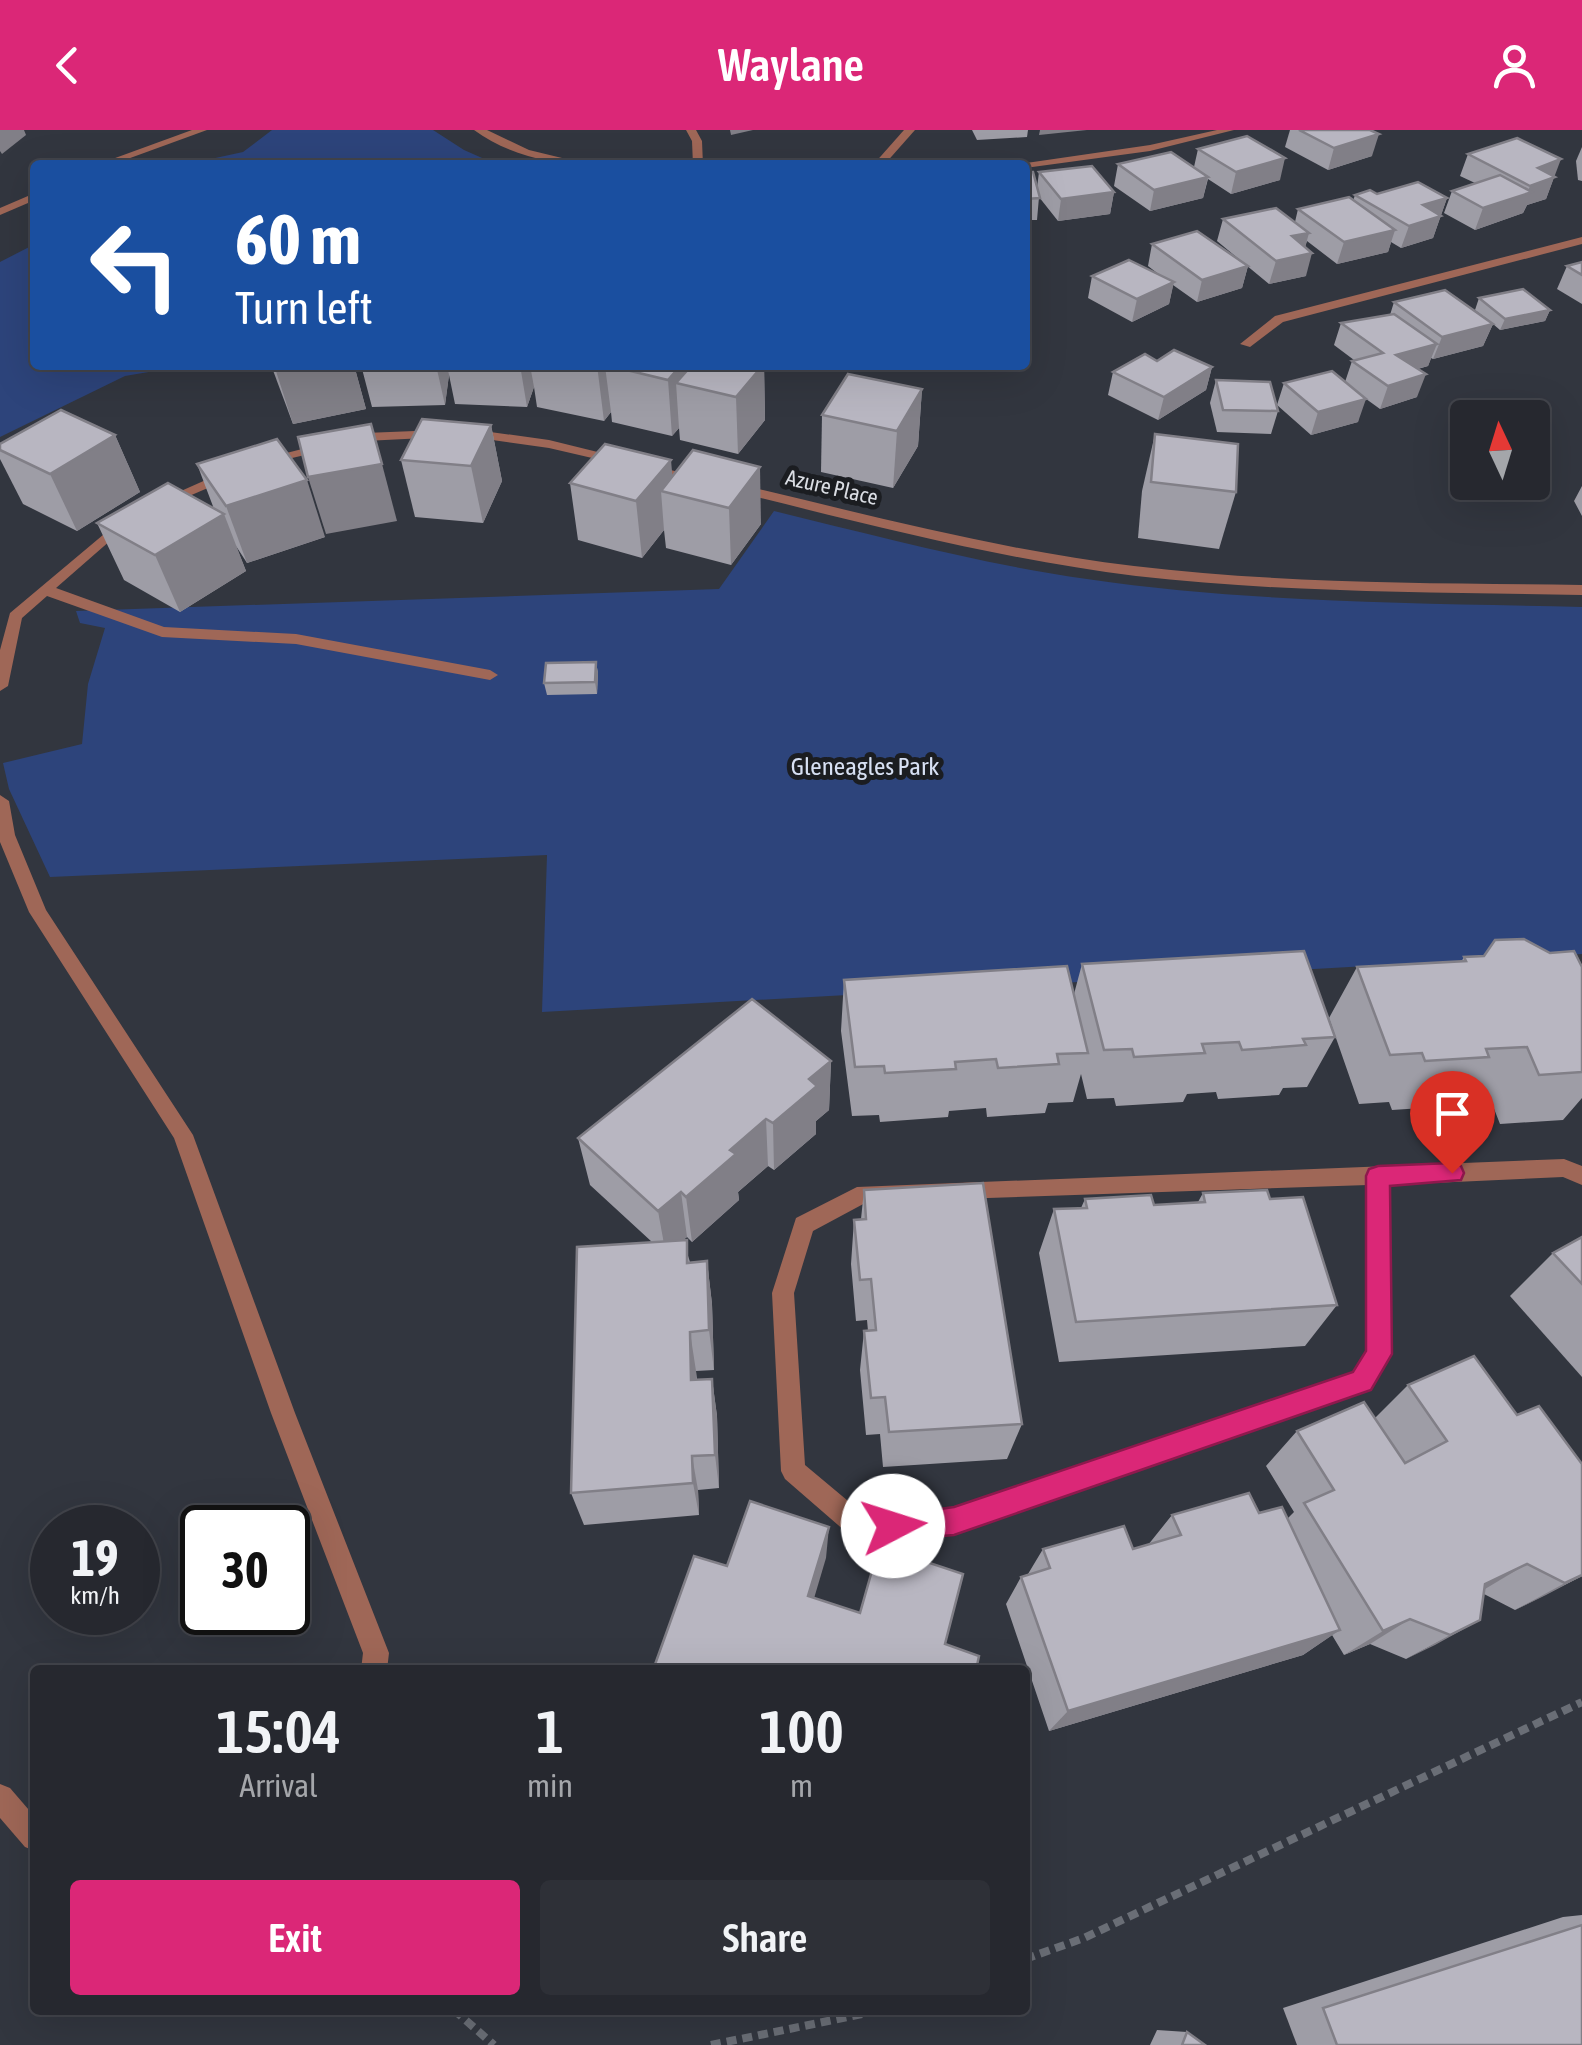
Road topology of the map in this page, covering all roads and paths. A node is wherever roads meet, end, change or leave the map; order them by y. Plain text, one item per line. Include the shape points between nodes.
1 (202, 130) edge
2 (479, 130) edge
3 (691, 130) edge
4 (910, 130) edge
5 (1229, 130) edge
6 (115, 160) edge
7 (561, 160) edge
8 (698, 160) edge
9 (883, 160) edge
10 (1030, 164) edge
11 (30, 198) edge
12 (0, 212) edge
13 (1582, 240) edge
14 (1246, 344) dead end
15 (46, 590) junction
16 (1582, 590) edge
17 (490, 675) dead end
18 (0, 686) edge
19 (0, 801) edge
20 (1378, 1176) junction
21 (1582, 1176) edge
22 (375, 1665) edge
23 (1582, 1702) edge
24 (0, 1798) edge
25 (30, 1831) edge
26 (1030, 1958) edge
27 (460, 2015) edge
28 (858, 2015) edge
29 (494, 2045) edge
30 (711, 2045) edge

1 - 6 street
2 - 7 street via 526,153
3 - 8 street
4 - 9 street
5 - 10 street via 1096,158
11 - 12 street
13 - 14 street via 1280,318
15 - 16 street, Azure Place via 127,518 256,462 365,436 467,433 549,444 974,544 1132,570 1279,584
15 - 17 street via 162,632 296,639
15 - 18 street, Azure Place via 15,616
19 - 22 street via 6,836 38,912 184,1136 282,1414 376,1652
20 - 20 street via 864,1193 804,1224 783,1293 793,1471 862,1529 954,1521 1362,1382 1379,1354
20 - 21 street via 1564,1168
23 - 26 path
24 - 25 street
27 - 29 path
28 - 30 path

